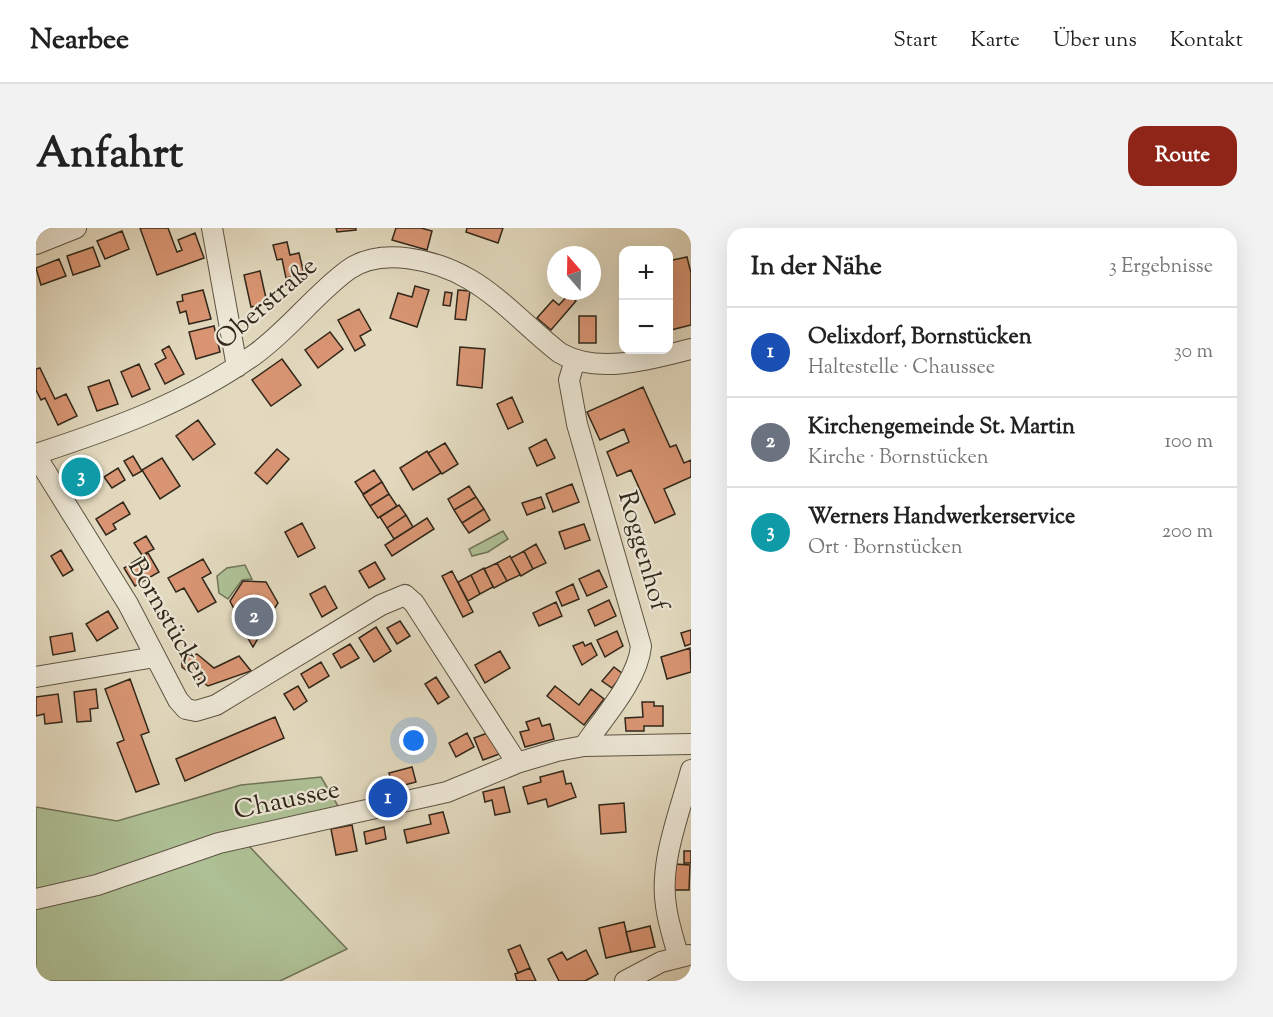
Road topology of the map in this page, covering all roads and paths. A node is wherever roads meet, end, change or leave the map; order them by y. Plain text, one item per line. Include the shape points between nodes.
1 (76, 228) edge
2 (212, 228) edge
3 (36, 244) edge
4 (691, 349) edge
5 (575, 360) junction
6 (237, 367) junction
7 (36, 455) edge
8 (155, 657) junction
9 (36, 677) edge
10 (691, 744) edge
11 (584, 746) junction
12 (517, 763) junction
13 (691, 770) edge
14 (36, 899) edge
15 (684, 955) edge
16 (625, 981) edge

1 - 3 street
2 - 6 street
4 - 5 street, Oberstraße via 629,362
5 - 6 street, Oberstraße via 560,353 468,279 420,262 382,257 349,269 276,339
5 - 11 street, Roggenhof via 569,380 578,424 640,646 638,663 630,678
6 - 7 street, Oberstraße via 149,413
7 - 8 street, Bornstücken via 128,603
8 - 9 street
8 - 12 street, Bornstücken via 186,709 204,710 372,610 405,595 414,603
10 - 11 street, Chaussee
11 - 12 street, Chaussee
12 - 14 street, Chaussee via 447,792 219,843 97,885
13 - 15 street via 665,882 666,906
15 - 16 street

